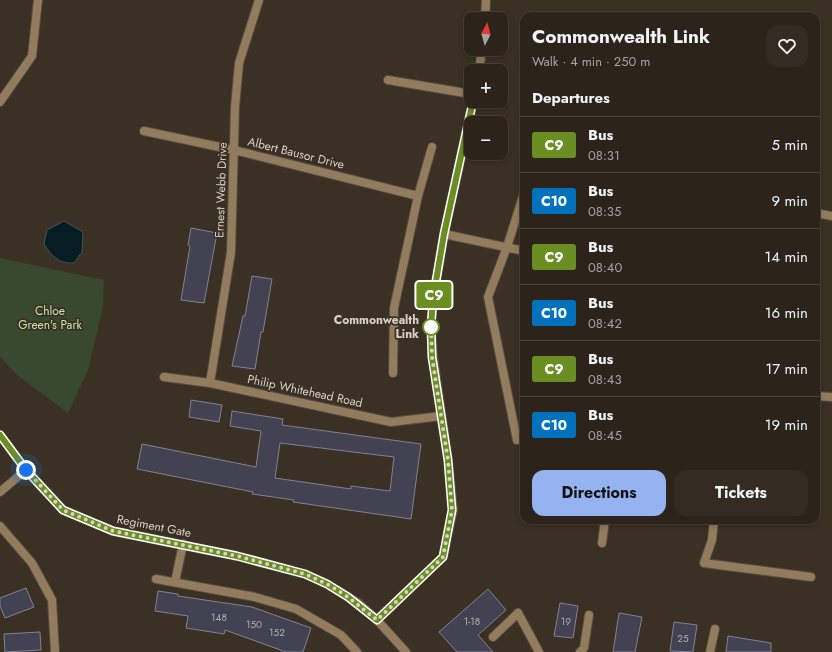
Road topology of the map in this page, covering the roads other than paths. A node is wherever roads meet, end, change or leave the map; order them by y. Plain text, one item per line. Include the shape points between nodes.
1 (38, 0) edge
2 (259, 0) edge
3 (486, 0) edge
4 (485, 12) edge
5 (388, 80) dead end
6 (464, 93) edge
7 (0, 102) edge
8 (471, 108) edge
9 (144, 131) dead end
10 (432, 147) dead end
11 (234, 150) junction
12 (418, 196) junction
13 (520, 205) edge
14 (820, 214) edge
15 (832, 216) edge
16 (444, 234) junction
17 (507, 247) junction
18 (520, 250) edge
19 (393, 373) dead end
20 (164, 376) dead end
21 (210, 383) junction
22 (820, 396) edge
23 (832, 397) edge
24 (441, 416) junction
25 (0, 435) edge
26 (516, 440) dead end
27 (26, 470) junction
28 (0, 492) edge
29 (604, 524) edge
30 (714, 524) edge
31 (0, 526) edge
32 (602, 543) dead end
33 (183, 544) junction
34 (811, 577) dead end
35 (156, 579) dead end
36 (175, 582) junction
37 (589, 615) dead end
38 (377, 620) junction
39 (715, 629) dead end
40 (493, 637) dead end
41 (55, 652) edge
42 (357, 652) edge
43 (406, 652) edge
44 (539, 652) edge
45 (580, 652) edge
46 (710, 652) edge

1 - 7 street via 32,56
2 - 11 street, Ernest Webb Drive via 239,63
3 - 4 street
5 - 6 street
8 - 16 street
9 - 11 street, Albert Bausor Drive
10 - 12 street
11 - 12 street, Albert Bausor Drive
11 - 21 street, Ernest Webb Drive via 231,252
12 - 19 street via 394,308
13 - 17 street
14 - 15 street
16 - 17 street
16 - 24 street via 431,327 432,357
17 - 18 street
17 - 26 street via 488,297
20 - 21 street, Philip Whitehead Road
21 - 24 street, Philip Whitehead Road via 391,422
22 - 23 street
24 - 38 street via 452,510 443,557
25 - 27 street, Regiment Gate
27 - 28 street
27 - 33 street, Regiment Gate via 63,510 113,531
29 - 32 street
30 - 34 street via 712,540 704,563
31 - 41 street via 32,563 52,600
33 - 36 street
33 - 38 street, Regiment Gate via 305,574 352,599
35 - 36 street
36 - 42 street via 255,597 296,609 341,635
37 - 45 street via 584,648
38 - 43 street, Regiment Gate
39 - 46 street
40 - 44 street via 518,613

